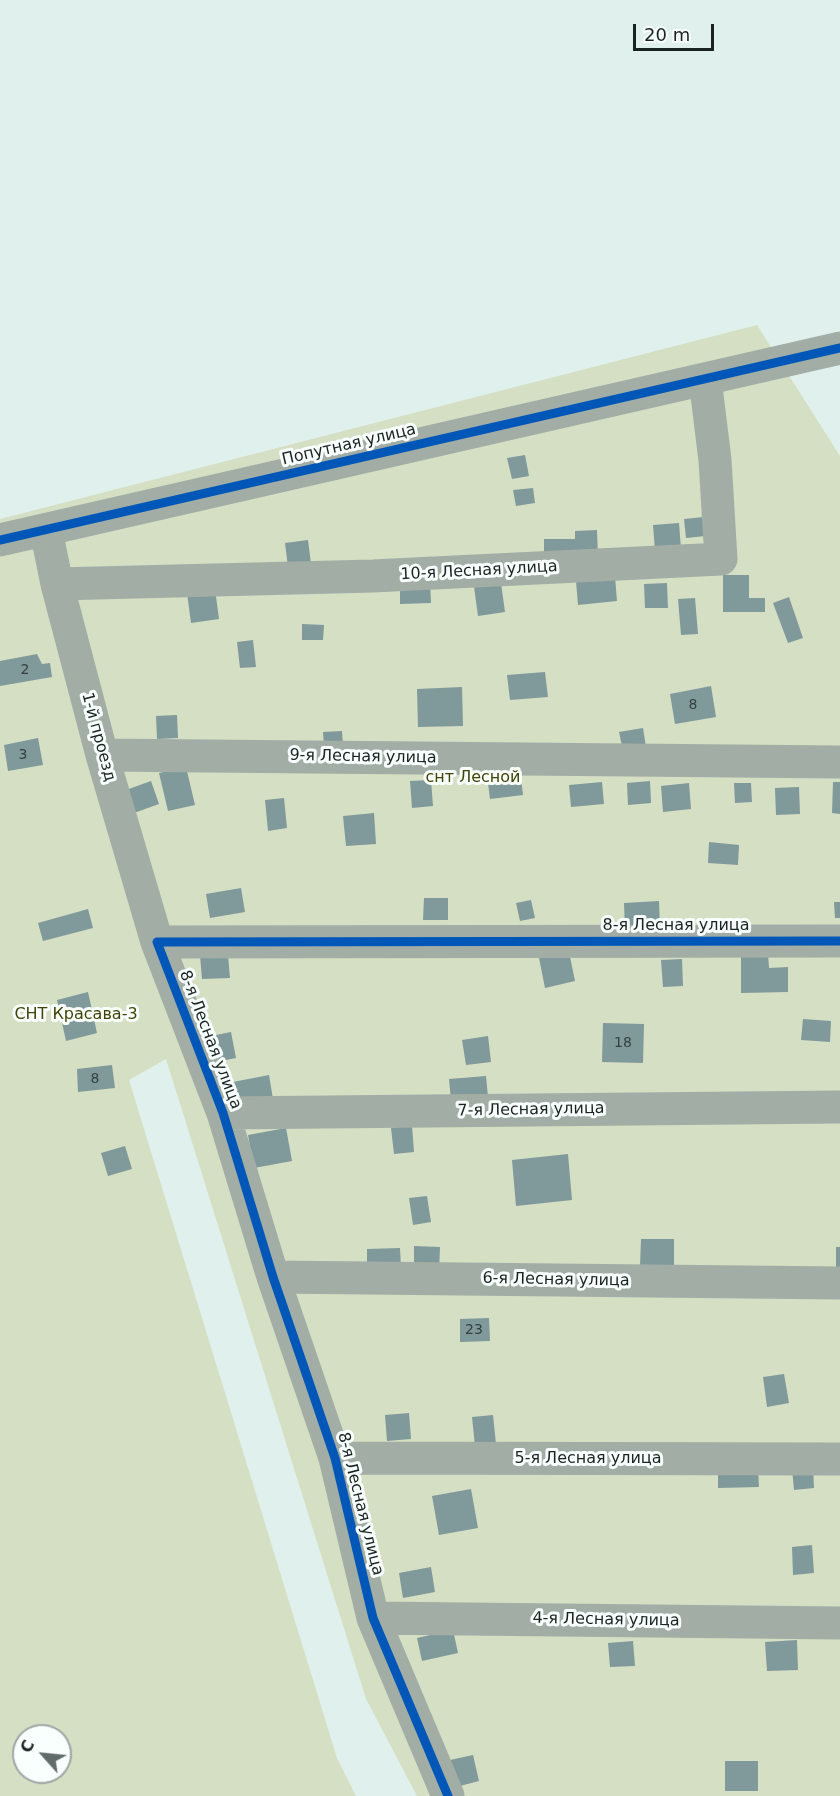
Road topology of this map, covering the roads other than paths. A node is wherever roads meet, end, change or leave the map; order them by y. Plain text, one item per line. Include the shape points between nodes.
1 (840, 348) edge
2 (705, 379) junction
3 (46, 530) junction
4 (0, 540) edge
5 (57, 584) junction
6 (102, 754) junction
7 (840, 762) edge
8 (840, 941) edge
9 (157, 942) junction
10 (840, 1107) edge
11 (223, 1113) junction
12 (273, 1277) junction
13 (840, 1283) edge
14 (335, 1458) junction
15 (840, 1459) edge
16 (373, 1618) junction
17 (840, 1623) edge
18 (448, 1796) edge

1 - 2 street, Попутная улица
2 - 3 street, Попутная улица
2 - 5 street, 10-я Лесная улица via 721,560 373,576
3 - 4 street, Попутная улица
3 - 5 street, 1-й проезд
5 - 6 street, 1-й проезд
6 - 7 street, 9-я Лесная улица
6 - 9 street, 1-й проезд
8 - 9 street, 8-я Лесная улица
9 - 11 street, 8-я Лесная улица
10 - 11 street, 7-я Лесная улица
11 - 12 street, 8-я Лесная улица
12 - 13 street, 6-я Лесная улица
12 - 14 street, 8-я Лесная улица
14 - 15 street, 5-я Лесная улица
14 - 16 street, 8-я Лесная улица
16 - 17 street, 4-я Лесная улица
16 - 18 street, 8-я Лесная улица

